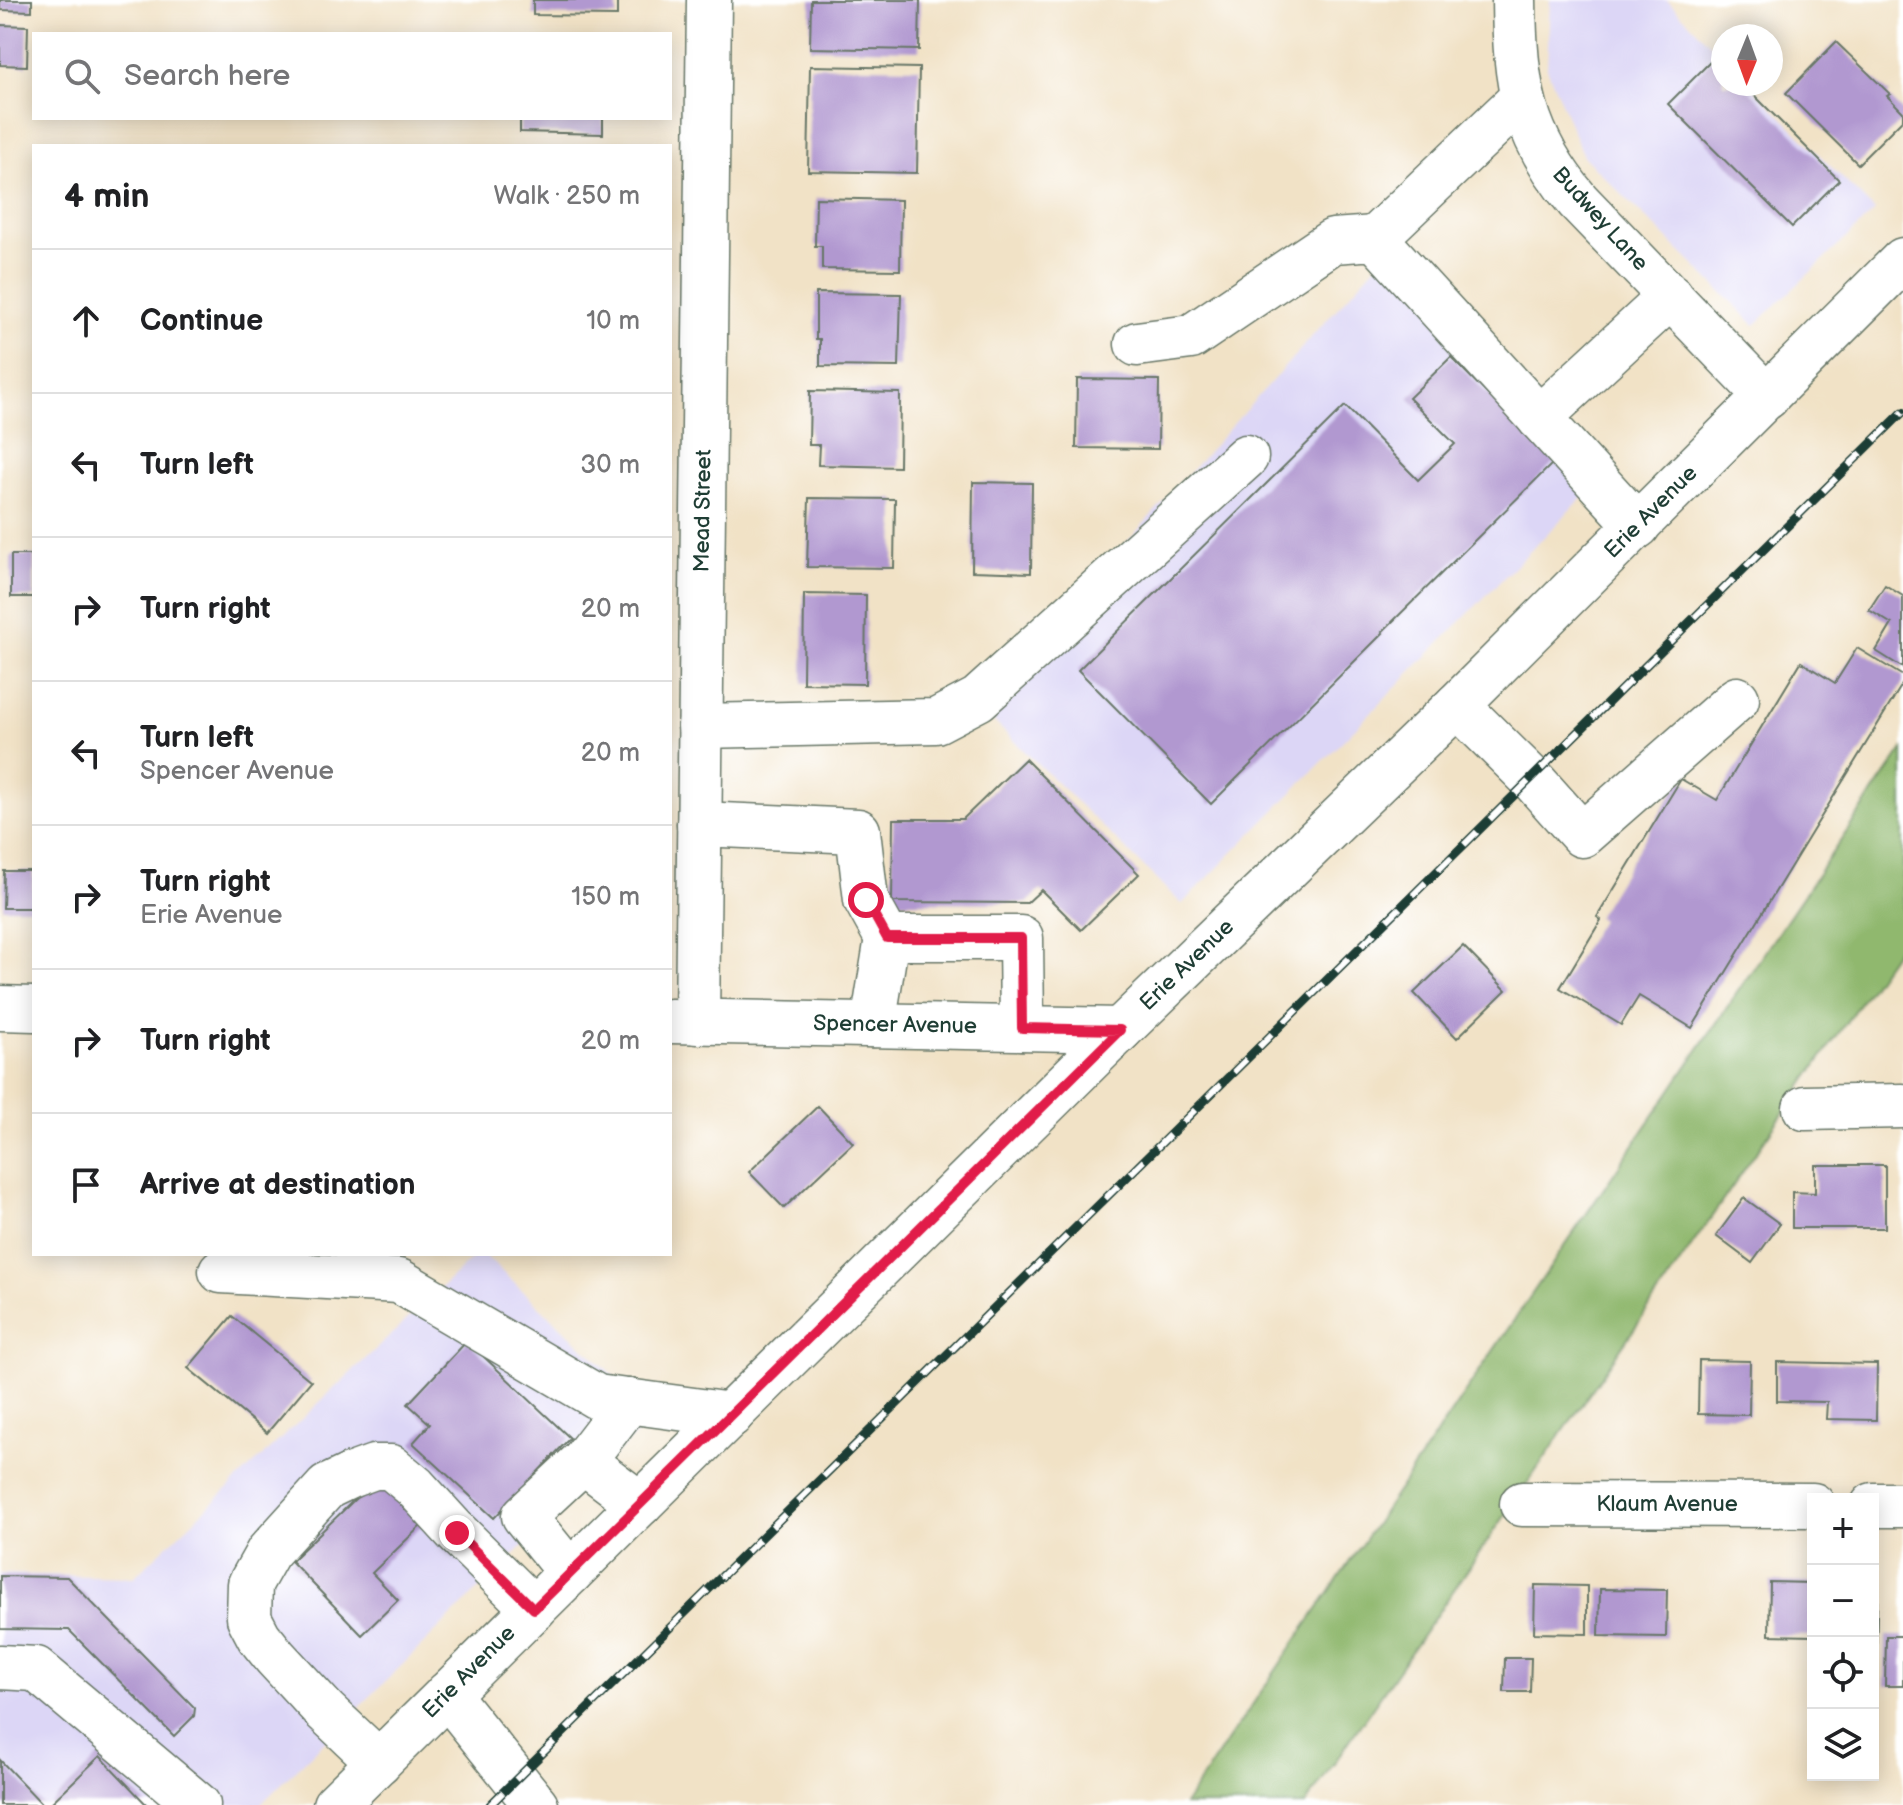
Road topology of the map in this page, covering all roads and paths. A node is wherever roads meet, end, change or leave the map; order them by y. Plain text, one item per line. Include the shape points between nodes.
1 (709, 0) edge
2 (1514, 0) edge
3 (1522, 98) junction
4 (1375, 238) junction
5 (1903, 260) edge
6 (1671, 296) junction
7 (1137, 344) dead end
8 (1767, 397) junction
9 (1539, 418) junction
10 (1246, 457) dead end
11 (687, 469) edge
12 (1638, 526) junction
13 (1737, 699) dead end
14 (1457, 705) junction
15 (700, 726) junction
16 (699, 824) junction
17 (887, 938) junction
18 (0, 1008) edge
19 (32, 1009) edge
20 (683, 1021) edge
21 (873, 1025) junction
22 (1022, 1028) junction
23 (1120, 1030) junction
24 (1903, 1106) edge
25 (1805, 1108) dead end
26 (221, 1271) dead end
27 (629, 1401) junction
28 (731, 1415) junction
29 (583, 1461) junction
30 (640, 1504) junction
31 (1522, 1504) dead end
32 (1807, 1505) edge
33 (1879, 1505) edge
34 (1903, 1505) edge
35 (570, 1573) junction
36 (534, 1609) junction
37 (0, 1667) edge
38 (447, 1694) junction
39 (379, 1762) junction
40 (198, 1805) edge
41 (335, 1805) edge
42 (536, 1805) edge

1 - 11 street, Mead Street
2 - 3 street, Budwey Lane
3 - 4 street
3 - 6 street, Budwey Lane via 1542,152 1560,179
4 - 7 street via 1333,241 1191,337
4 - 9 street
5 - 8 street, Erie Avenue
6 - 8 street, Budwey Lane
6 - 9 street
8 - 12 street, Erie Avenue
9 - 12 street
10 - 15 street via 978,699 936,721
11 - 15 street, Mead Street
12 - 14 street, Erie Avenue
13 - 14 street via 1582,835
14 - 23 street, Erie Avenue
15 - 16 street, Mead Street
16 - 17 street via 858,831 866,900
16 - 20 street, Mead Street
17 - 21 street
17 - 22 street via 1021,938
18 - 19 street
20 - 21 street, Spencer Avenue
21 - 22 street, Spencer Avenue
22 - 23 street, Spencer Avenue
23 - 28 street, Erie Avenue
24 - 25 street
26 - 27 street via 399,1281 597,1397
27 - 28 street
27 - 29 street
28 - 30 street, Erie Avenue
29 - 30 street
29 - 35 street via 524,1516
30 - 35 street, Erie Avenue
31 - 32 street, Klaum Avenue
33 - 34 street
35 - 36 street, Erie Avenue
36 - 38 street, Erie Avenue
36 - 39 street via 391,1467 374,1467 327,1487 268,1552 250,1584 249,1618 275,1657
37 - 40 street via 36,1669
38 - 39 street, Erie Avenue
38 - 42 street
39 - 41 street, Erie Avenue

